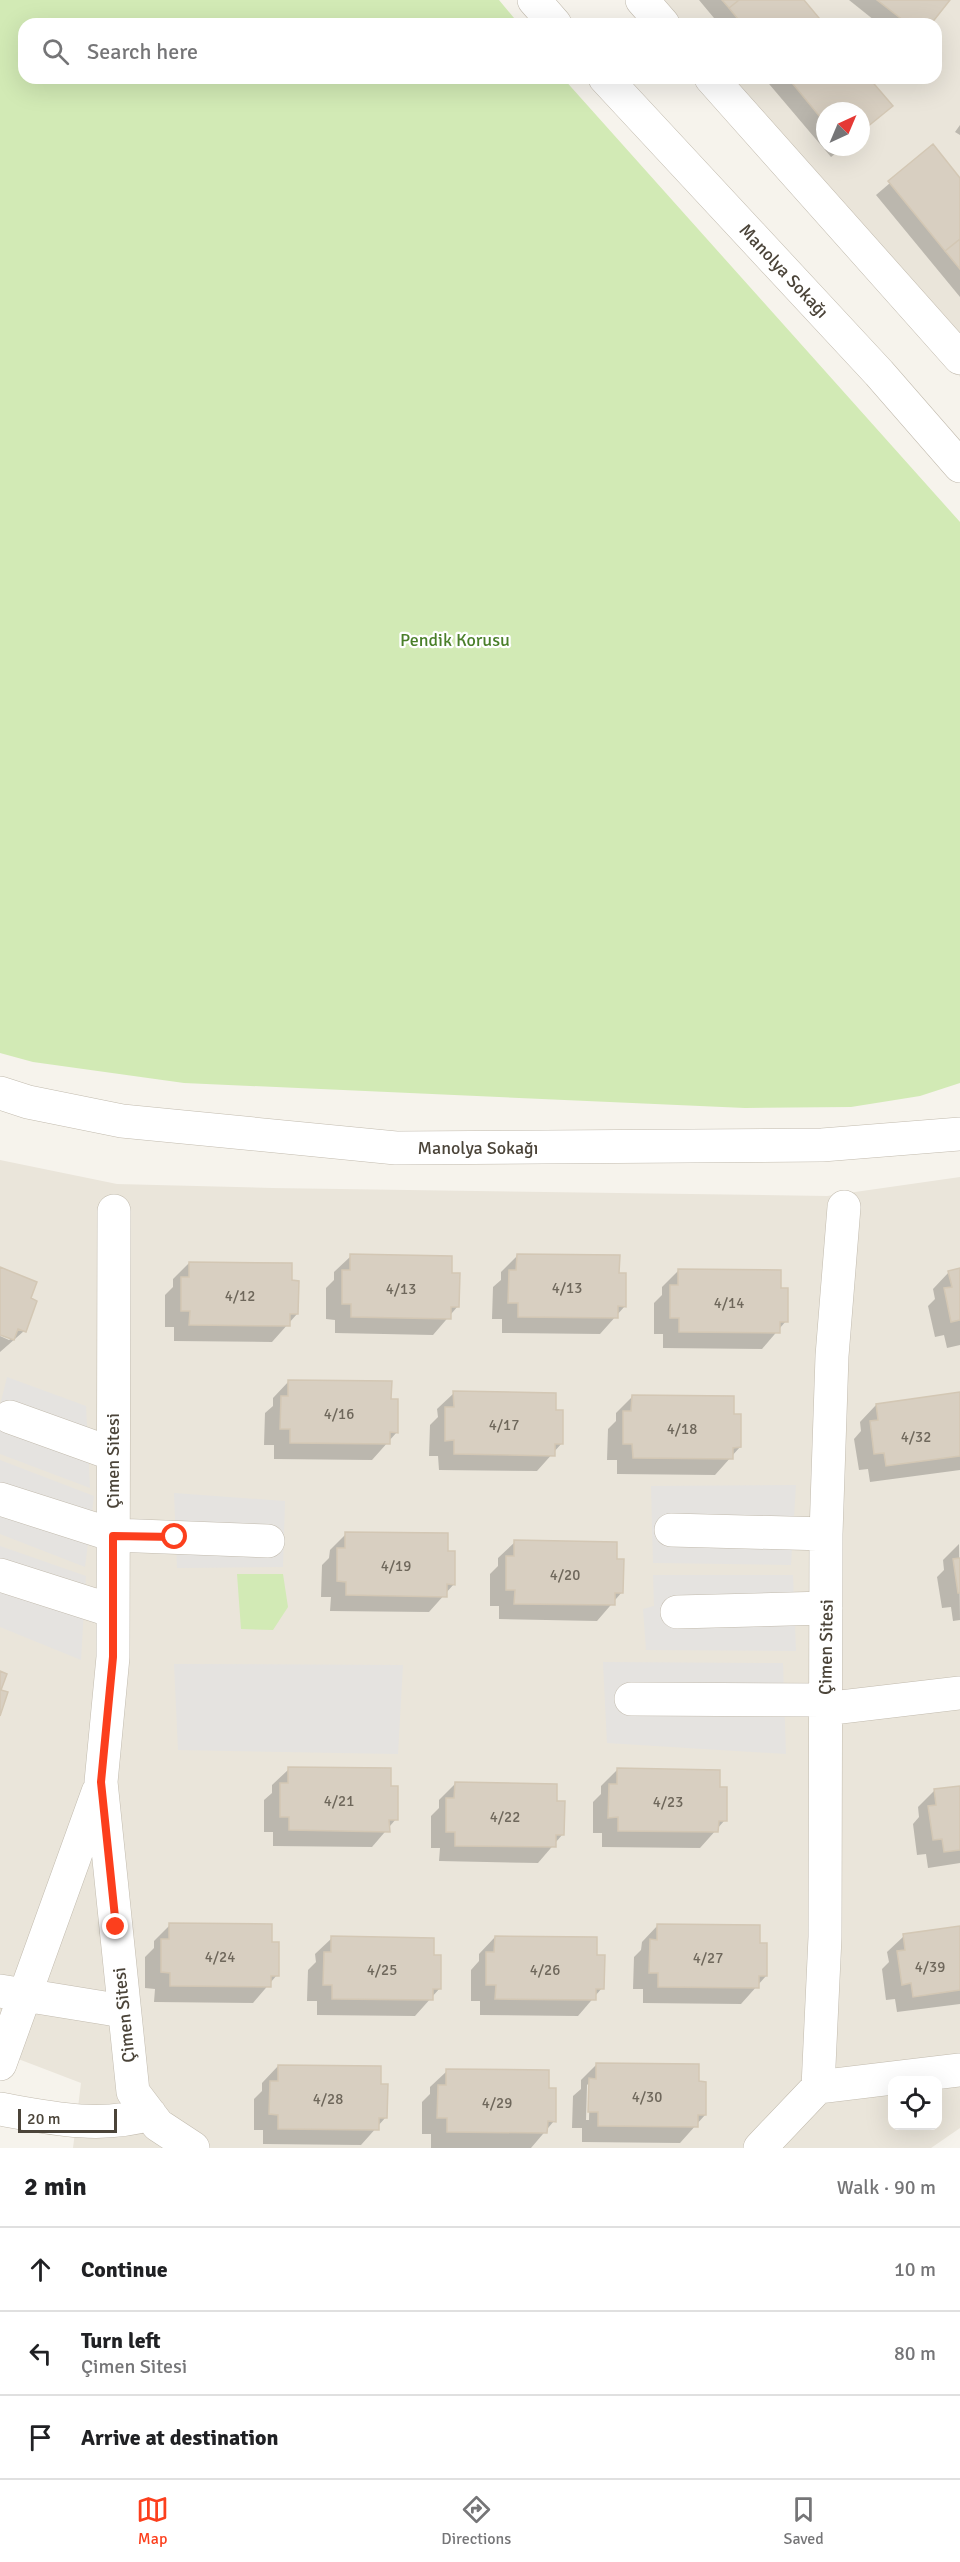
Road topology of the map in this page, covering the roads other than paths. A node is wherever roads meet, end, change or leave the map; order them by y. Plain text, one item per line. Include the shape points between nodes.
1 (534, 0) edge
2 (642, 0) edge
3 (550, 18) edge
4 (658, 18) edge
5 (611, 84) edge
6 (716, 84) edge
7 (960, 358) edge
8 (960, 466) edge
9 (0, 1093) edge
10 (960, 1134) edge
11 (844, 1207) dead end
12 (114, 1210) dead end
13 (10, 1417) dead end
14 (113, 1454) junction
15 (0, 1499) edge
16 (671, 1530) dead end
17 (826, 1534) junction
18 (113, 1536) junction
19 (267, 1540) dead end
20 (0, 1575) edge
21 (826, 1608) junction
22 (113, 1611) junction
23 (677, 1612) dead end
24 (960, 1693) edge
25 (631, 1699) dead end
26 (825, 1705) junction
27 (101, 1782) junction
28 (13, 1993) edge
29 (123, 2012) junction
30 (0, 2064) edge
31 (960, 2070) edge
32 (818, 2086) junction
33 (0, 2109) edge
34 (150, 2114) junction
35 (194, 2148) edge
36 (759, 2148) edge

1 - 3 street
2 - 4 street
5 - 8 street, Manolya Sokağı via 879,373
6 - 7 street
9 - 10 street, Manolya Sokağı via 122,1121 396,1148 822,1145
11 - 17 street, Çimen Sitesi via 832,1356
12 - 14 street, Çimen Sitesi
13 - 14 street
14 - 18 street, Çimen Sitesi
15 - 18 street
16 - 17 street
17 - 21 street, Çimen Sitesi
18 - 19 street
18 - 22 street, Çimen Sitesi
20 - 22 street
21 - 23 street
21 - 26 street, Çimen Sitesi
22 - 27 street, Çimen Sitesi via 113,1657
24 - 26 street
25 - 26 street
26 - 32 street, Çimen Sitesi via 825,1937
27 - 28 street, Çimen Sitesi
27 - 29 street, Çimen Sitesi
28 - 29 street
28 - 30 street, Çimen Sitesi
29 - 34 street, Çimen Sitesi via 133,2092
31 - 32 street
32 - 36 street
33 - 34 street via 94,2123
34 - 35 street, Çimen Sitesi via 158,2125

